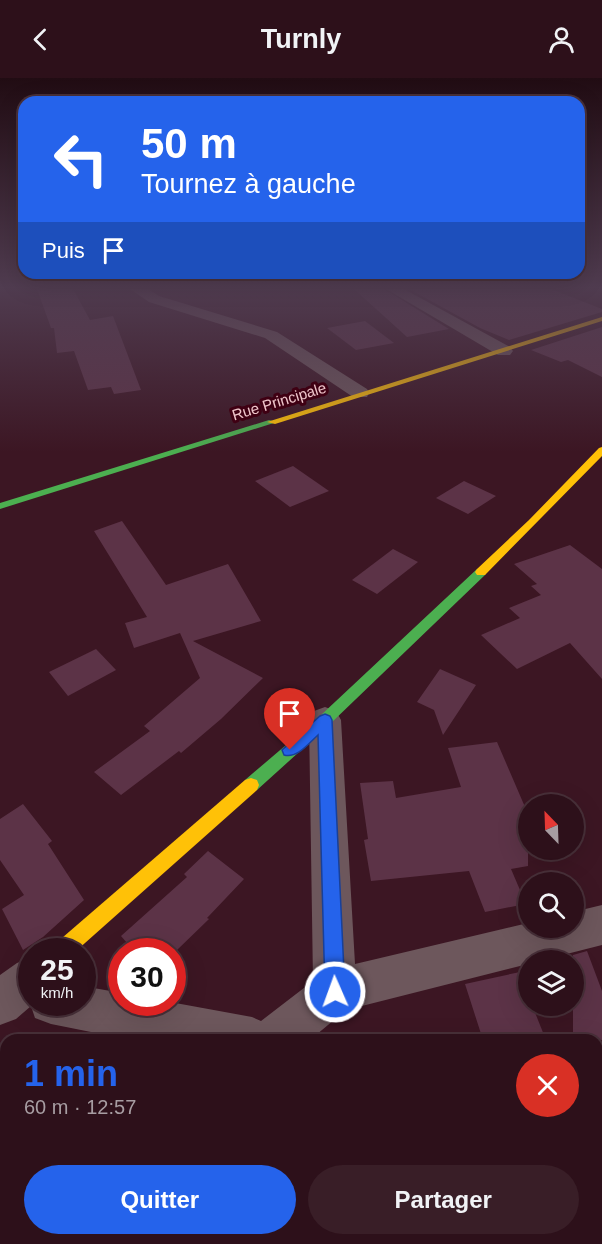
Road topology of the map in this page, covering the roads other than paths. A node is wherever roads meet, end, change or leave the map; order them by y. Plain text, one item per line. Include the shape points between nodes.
1 (284, 343) edge
2 (490, 343) edge
3 (527, 343) edge
4 (504, 351) junction
5 (360, 393) junction
6 (602, 450) edge
7 (0, 506) edge
8 (325, 720) junction
9 (602, 925) edge
10 (77, 938) edge
11 (335, 992) junction
12 (96, 1009) edge
13 (222, 1034) edge
14 (282, 1034) edge

1 - 5 street
2 - 4 street
3 - 4 main road, Rue Principale
4 - 5 main road, Rue Principale
5 - 7 main road, Rue Principale
6 - 8 main road via 533,522
8 - 10 main road
8 - 11 street
9 - 11 street
11 - 14 street
12 - 13 street

